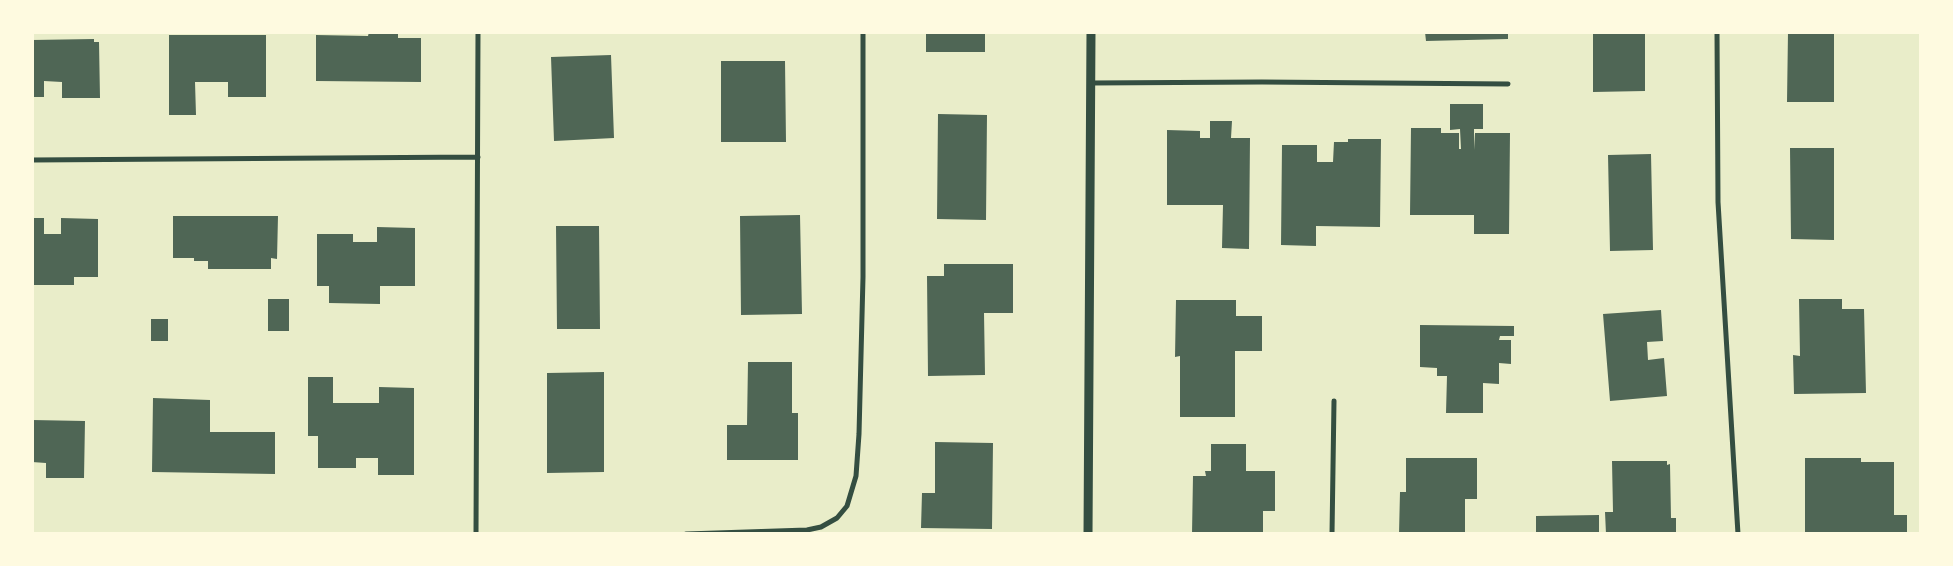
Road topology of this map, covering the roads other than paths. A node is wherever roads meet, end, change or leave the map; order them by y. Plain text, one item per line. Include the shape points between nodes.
1 (478, 32) edge
2 (863, 32) edge
3 (1092, 32) edge
4 (1717, 32) edge
5 (1091, 83) junction
6 (1508, 84) dead end
7 (478, 157) junction
8 (32, 160) edge
9 (1334, 401) dead end
10 (476, 534) edge
11 (686, 534) edge
12 (1088, 534) edge
13 (1332, 534) edge
14 (1738, 534) edge

1 - 7 street
2 - 11 street via 859,434 856,476 848,506 822,527 807,530
3 - 5 street
4 - 14 street via 1718,202
5 - 6 street
5 - 12 street
7 - 8 street
7 - 10 street
9 - 13 street

